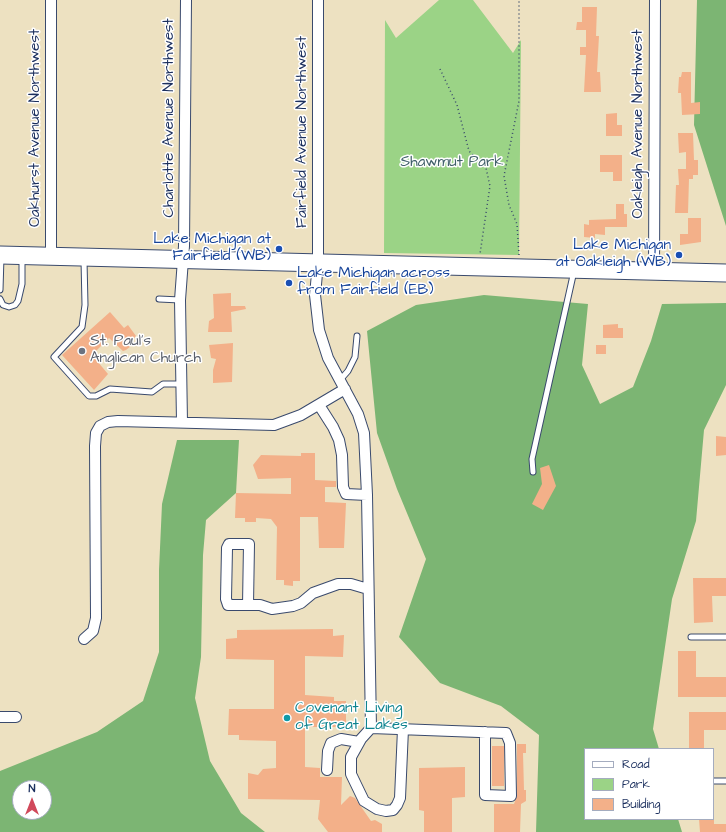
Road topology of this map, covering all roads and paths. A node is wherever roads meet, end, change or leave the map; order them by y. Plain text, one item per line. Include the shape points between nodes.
1 (51, 0) edge
2 (186, 0) edge
3 (318, 0) edge
4 (519, 0) edge
5 (654, 0) edge
6 (440, 70) dead end
7 (480, 254) dead end
8 (0, 255) edge
9 (519, 255) dead end
10 (22, 256) junction
11 (51, 257) junction
12 (84, 258) junction
13 (181, 260) junction
14 (318, 263) junction
15 (574, 270) junction
16 (654, 272) junction
17 (726, 273) edge
18 (0, 290) edge
19 (0, 299) edge
20 (159, 299) dead end
21 (180, 300) junction
22 (357, 336) dead end
23 (182, 384) junction
24 (342, 384) junction
25 (319, 405) junction
26 (182, 422) junction
27 (533, 472) dead end
28 (367, 495) junction
29 (368, 589) junction
30 (248, 605) junction
31 (691, 637) dead end
32 (726, 637) edge
33 (84, 639) dead end
34 (0, 717) edge
35 (16, 717) dead end
36 (371, 728) junction
37 (403, 729) junction
38 (485, 732) junction
39 (359, 742) junction
40 (327, 770) dead end
41 (714, 781) edge
42 (726, 781) edge

1 - 11 street, Oakhurst Avenue Northwest
2 - 13 street, Charlotte Avenue Northwest via 184,246
3 - 14 street, Fairfield Avenue Northwest
4 - 9 path via 519,101 504,176 509,205 517,224
5 - 16 street, Oakleigh Avenue Northwest
6 - 7 path via 457,105 468,151 486,168 490,186
8 - 10 highway
8 - 18 lane
10 - 11 highway
10 - 19 lane via 22,284 18,301 9,307 3,305
11 - 12 highway
12 - 13 highway
12 - 23 lane via 85,306 82,327 54,357 89,396 96,396 110,389 152,392 164,384
13 - 14 highway
13 - 21 street, Charlotte Avenue Northwest
14 - 15 highway
14 - 24 street, Fairfield Avenue Northwest via 315,295 319,330 328,358
15 - 16 highway
15 - 27 lane via 532,459
16 - 17 highway
20 - 21 lane
21 - 23 street, Charlotte Avenue Northwest
22 - 24 lane via 355,357
23 - 26 street, Charlotte Avenue Northwest
24 - 25 street
24 - 28 street, Fairfield Avenue Northwest via 358,414 364,433
25 - 26 street via 274,425
25 - 28 street via 334,427 339,440 343,487 346,494
26 - 33 street via 108,422 100,426 96,433 96,618 93,631
28 - 29 street, Fairfield Avenue Northwest
29 - 30 street via 351,584 338,584 313,593 293,606 272,609
29 - 36 street, Fairfield Avenue Northwest
30 - 30 street via 228,605 226,599 229,544 250,544
31 - 32 lane
34 - 35 street
36 - 37 street
36 - 39 street
37 - 38 street
37 - 39 street via 400,798 393,810 377,809 364,801 351,774 351,757
38 - 38 street via 485,795 511,796 510,743 506,733
39 - 40 street via 341,738 331,743
41 - 42 lane

